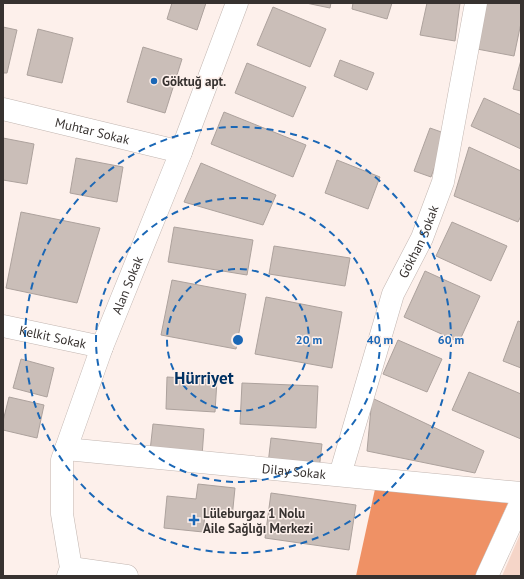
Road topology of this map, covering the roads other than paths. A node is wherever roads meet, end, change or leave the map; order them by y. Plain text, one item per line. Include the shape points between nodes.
1 (237, 3) edge
2 (476, 3) edge
3 (3, 109) edge
4 (181, 152) junction
5 (3, 326) edge
6 (102, 347) junction
7 (66, 449) junction
8 (340, 475) junction
9 (521, 493) edge
10 (521, 502) edge
11 (69, 572) edge
12 (127, 576) edge
13 (487, 576) edge

1 - 4 street, Alan Sokak
2 - 8 street, Gökhan Sokak via 443,182 422,238 393,294
3 - 4 street, Muhtar Sokak
4 - 6 street, Alan Sokak
5 - 6 street, Kelkit Sokak
6 - 7 street, Alan Sokak
7 - 8 street, Dilay Sokak
7 - 11 street, Alan Sokak via 62,460 62,514
8 - 9 street, Dilay Sokak
10 - 13 street
11 - 12 street

